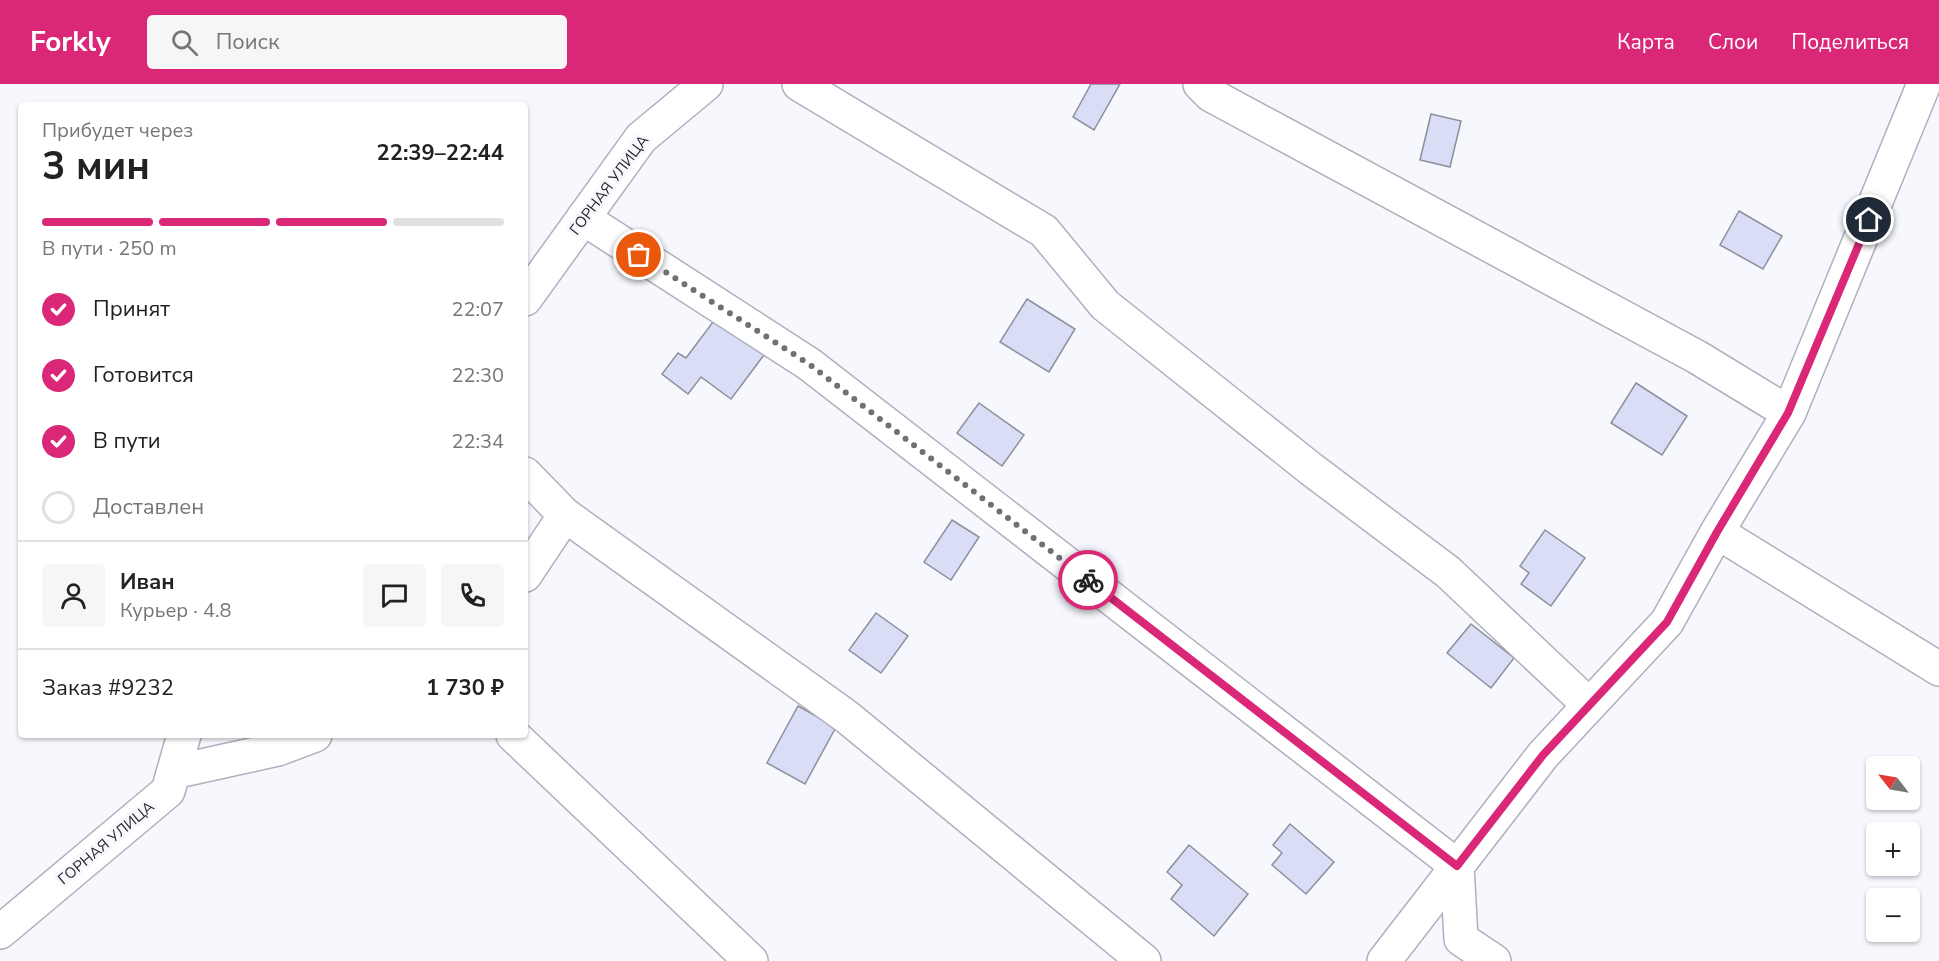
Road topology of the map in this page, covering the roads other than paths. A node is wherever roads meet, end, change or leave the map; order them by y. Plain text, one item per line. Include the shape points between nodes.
1 (706, 84) edge
2 (799, 84) edge
3 (1200, 84) edge
4 (1923, 86) edge
5 (583, 218) junction
6 (528, 295) edge
7 (1788, 413) junction
8 (528, 477) edge
9 (565, 515) junction
10 (1717, 532) junction
11 (528, 570) edge
12 (1939, 669) edge
13 (1589, 705) junction
14 (183, 738) edge
15 (307, 738) edge
16 (516, 738) edge
17 (174, 772) junction
18 (1457, 866) junction
19 (0, 932) edge
20 (751, 961) edge
21 (1144, 961) edge
22 (1384, 961) edge
23 (1494, 961) edge

1 - 5 street, ГОРНАЯ УЛИЦА via 641,138
2 - 13 street via 1044,231 1105,305 1448,572
3 - 7 street via 1211,95 1697,357
4 - 7 street
5 - 6 street, ГОРНАЯ УЛИЦА
5 - 18 street via 809,364
7 - 10 street
8 - 9 street
9 - 11 street
9 - 21 street via 847,717
10 - 12 street
10 - 13 street via 1667,622
13 - 18 street via 1543,755
14 - 17 street, ГОРНАЯ УЛИЦА
15 - 17 street via 278,749
16 - 20 street
17 - 19 street, ГОРНАЯ УЛИЦА via 168,791
18 - 22 street
18 - 23 street via 1461,939

